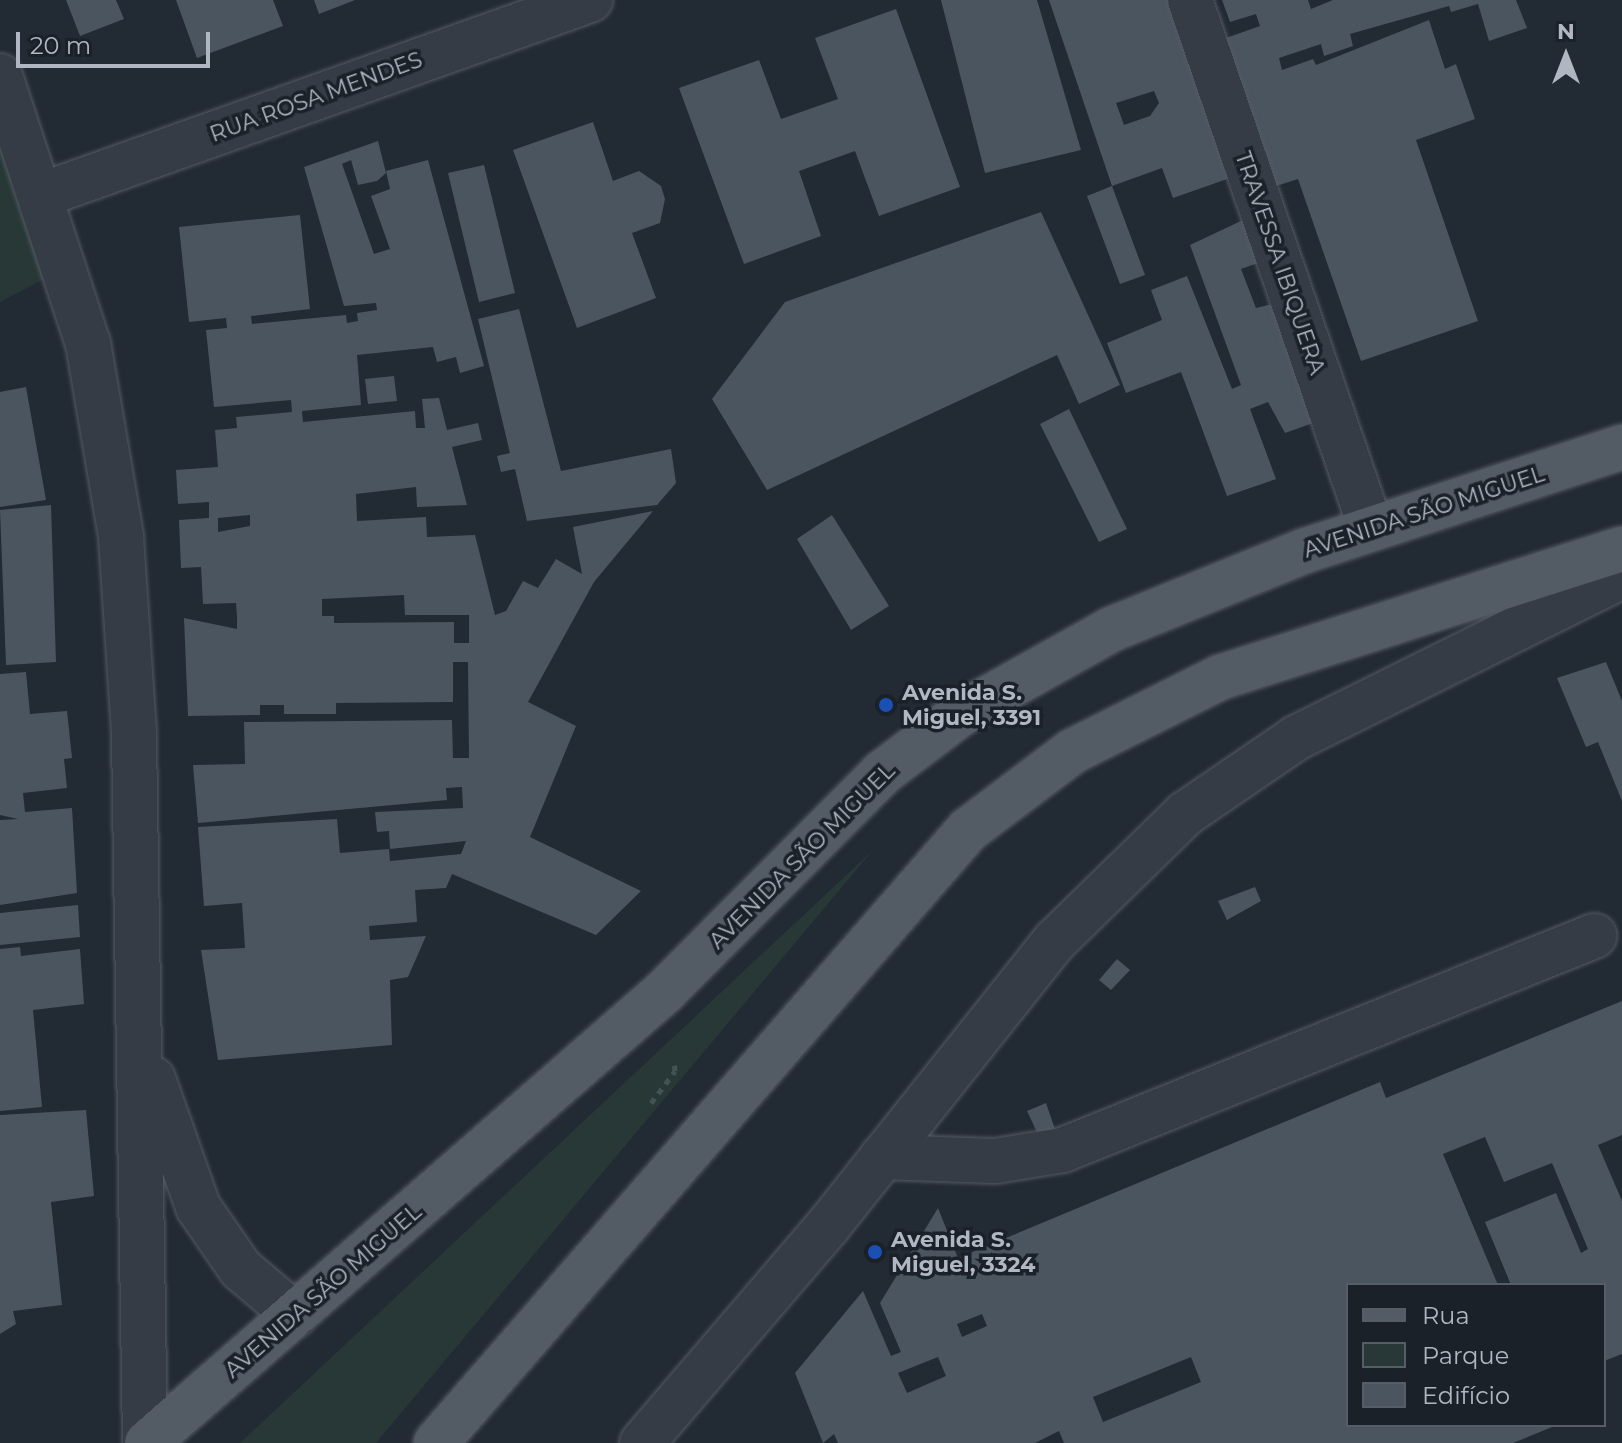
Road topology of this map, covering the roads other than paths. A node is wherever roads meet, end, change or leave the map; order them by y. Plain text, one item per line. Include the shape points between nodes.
1 (590, 0) edge
2 (1190, 0) edge
3 (0, 76) edge
4 (8, 125) edge
5 (42, 195) junction
6 (1622, 447) edge
7 (1370, 525) junction
8 (1622, 549) edge
9 (1622, 576) edge
10 (1594, 936) dead end
11 (138, 1027) junction
12 (882, 1157) junction
13 (295, 1315) junction
14 (645, 1442) edge
15 (146, 1443) edge
16 (436, 1443) edge

1 - 5 street, RUA ROSA MENDES
2 - 7 street, TRAVESSA IBIQUERA
3 - 4 street
4 - 5 street
5 - 11 street via 88,343 121,537 134,735
6 - 7 main road, AVENIDA SÃO MIGUEL
7 - 13 main road, AVENIDA SÃO MIGUEL via 1112,629 960,714 882,773 664,992
8 - 16 main road via 1221,677 1073,751 979,821
9 - 12 street via 1296,738 1185,814 1055,941
10 - 12 street via 1063,1150 995,1161
11 - 13 street via 198,1207 241,1269
11 - 15 street
12 - 14 street
13 - 15 main road, AVENIDA SÃO MIGUEL

